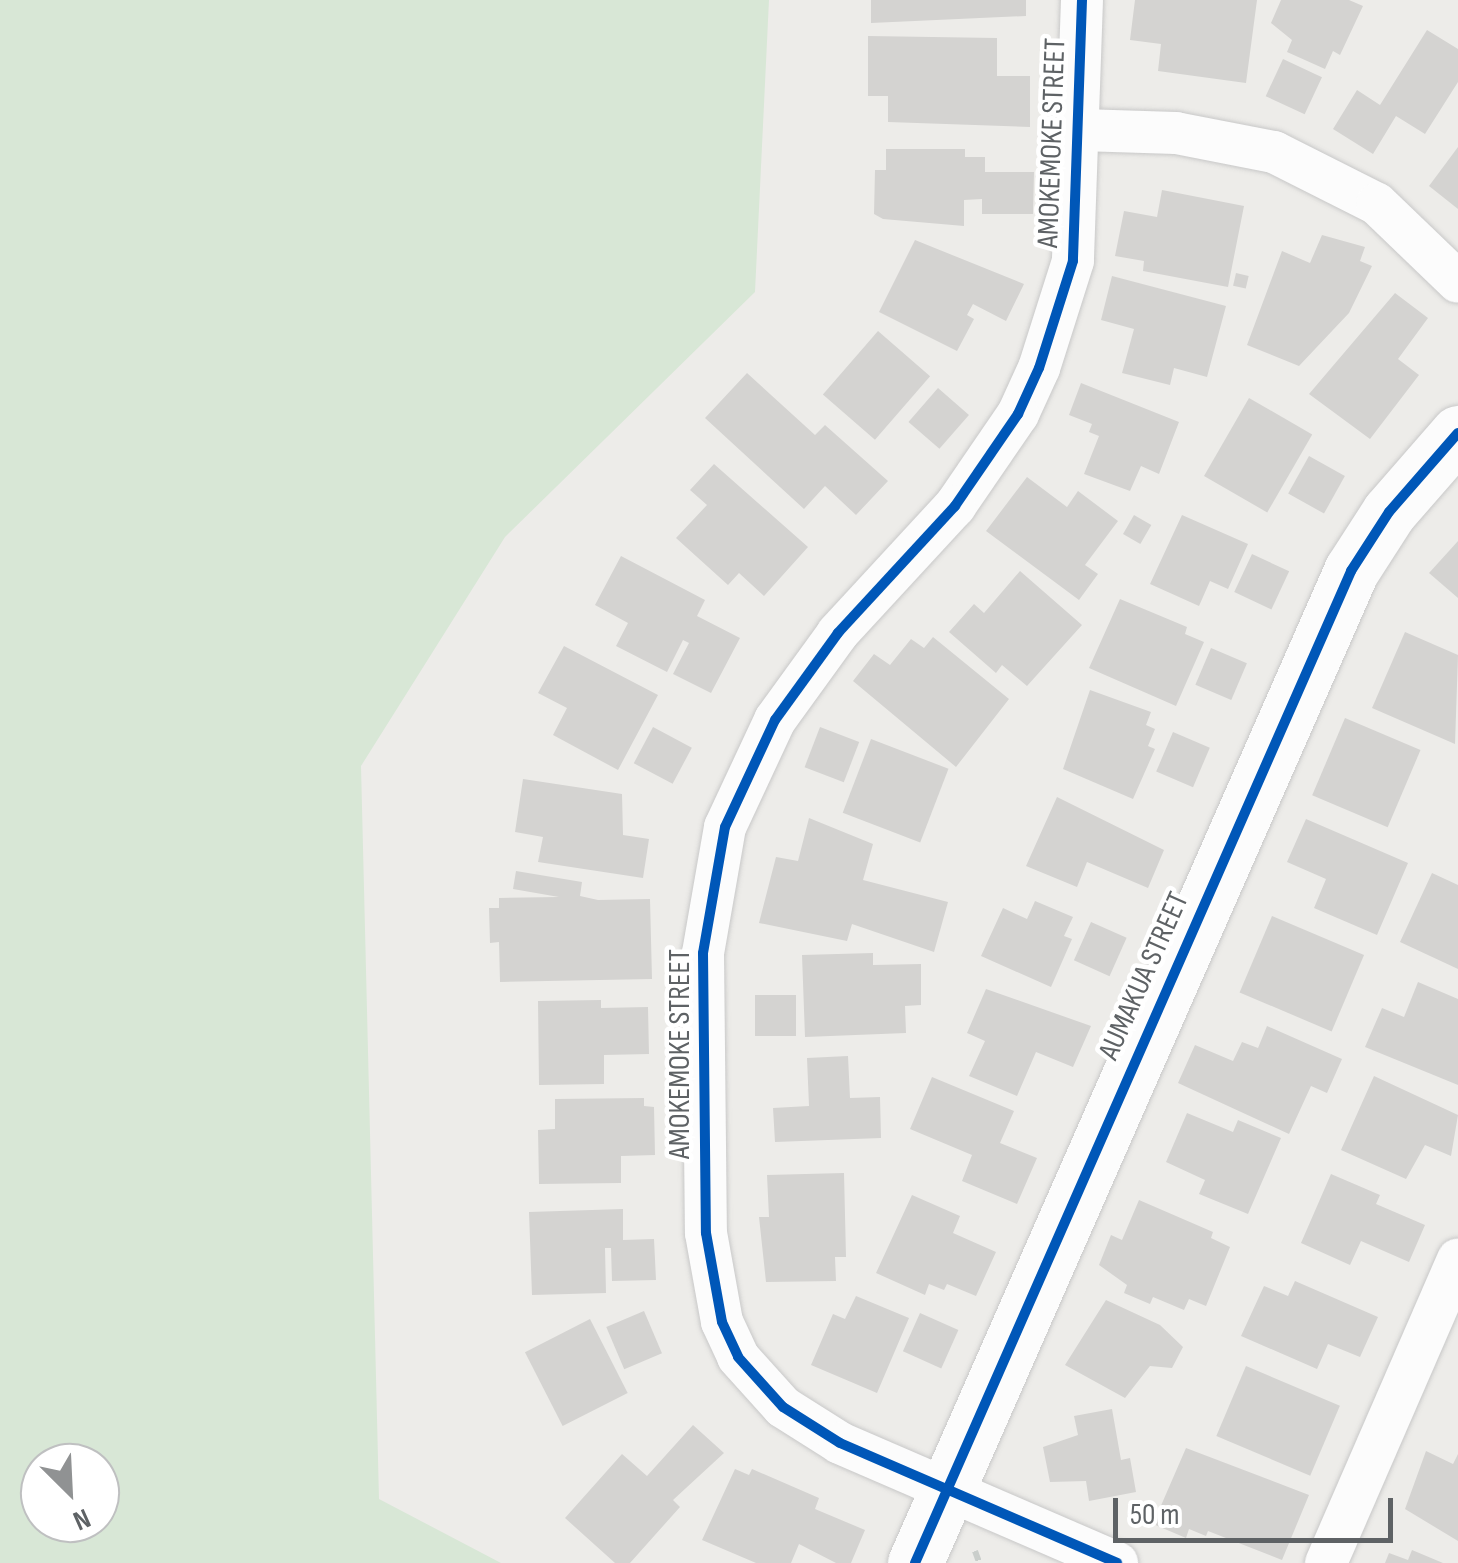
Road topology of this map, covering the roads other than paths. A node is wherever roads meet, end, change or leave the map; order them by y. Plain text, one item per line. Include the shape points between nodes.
1 (1082, 0) edge
2 (1082, 130) junction
3 (1458, 282) edge
4 (1458, 433) edge
5 (1458, 1260) edge
6 (947, 1489) junction
7 (915, 1563) edge
8 (1116, 1563) edge
9 (1326, 1563) edge

1 - 2 street, AMOKEMOKE STREET
2 - 3 street via 1176,132 1274,152 1376,204
2 - 6 street, AMOKEMOKE STREET via 1073,261 1060,316 1018,414 956,506 838,633 775,720 726,827 703,954 706,1233 722,1322 749,1370 808,1426
4 - 6 street, AUMAKUA STREET via 1389,512 1350,571
5 - 9 street
6 - 7 street, AUMAKUA STREET
6 - 8 street, AMOKEMOKE STREET

